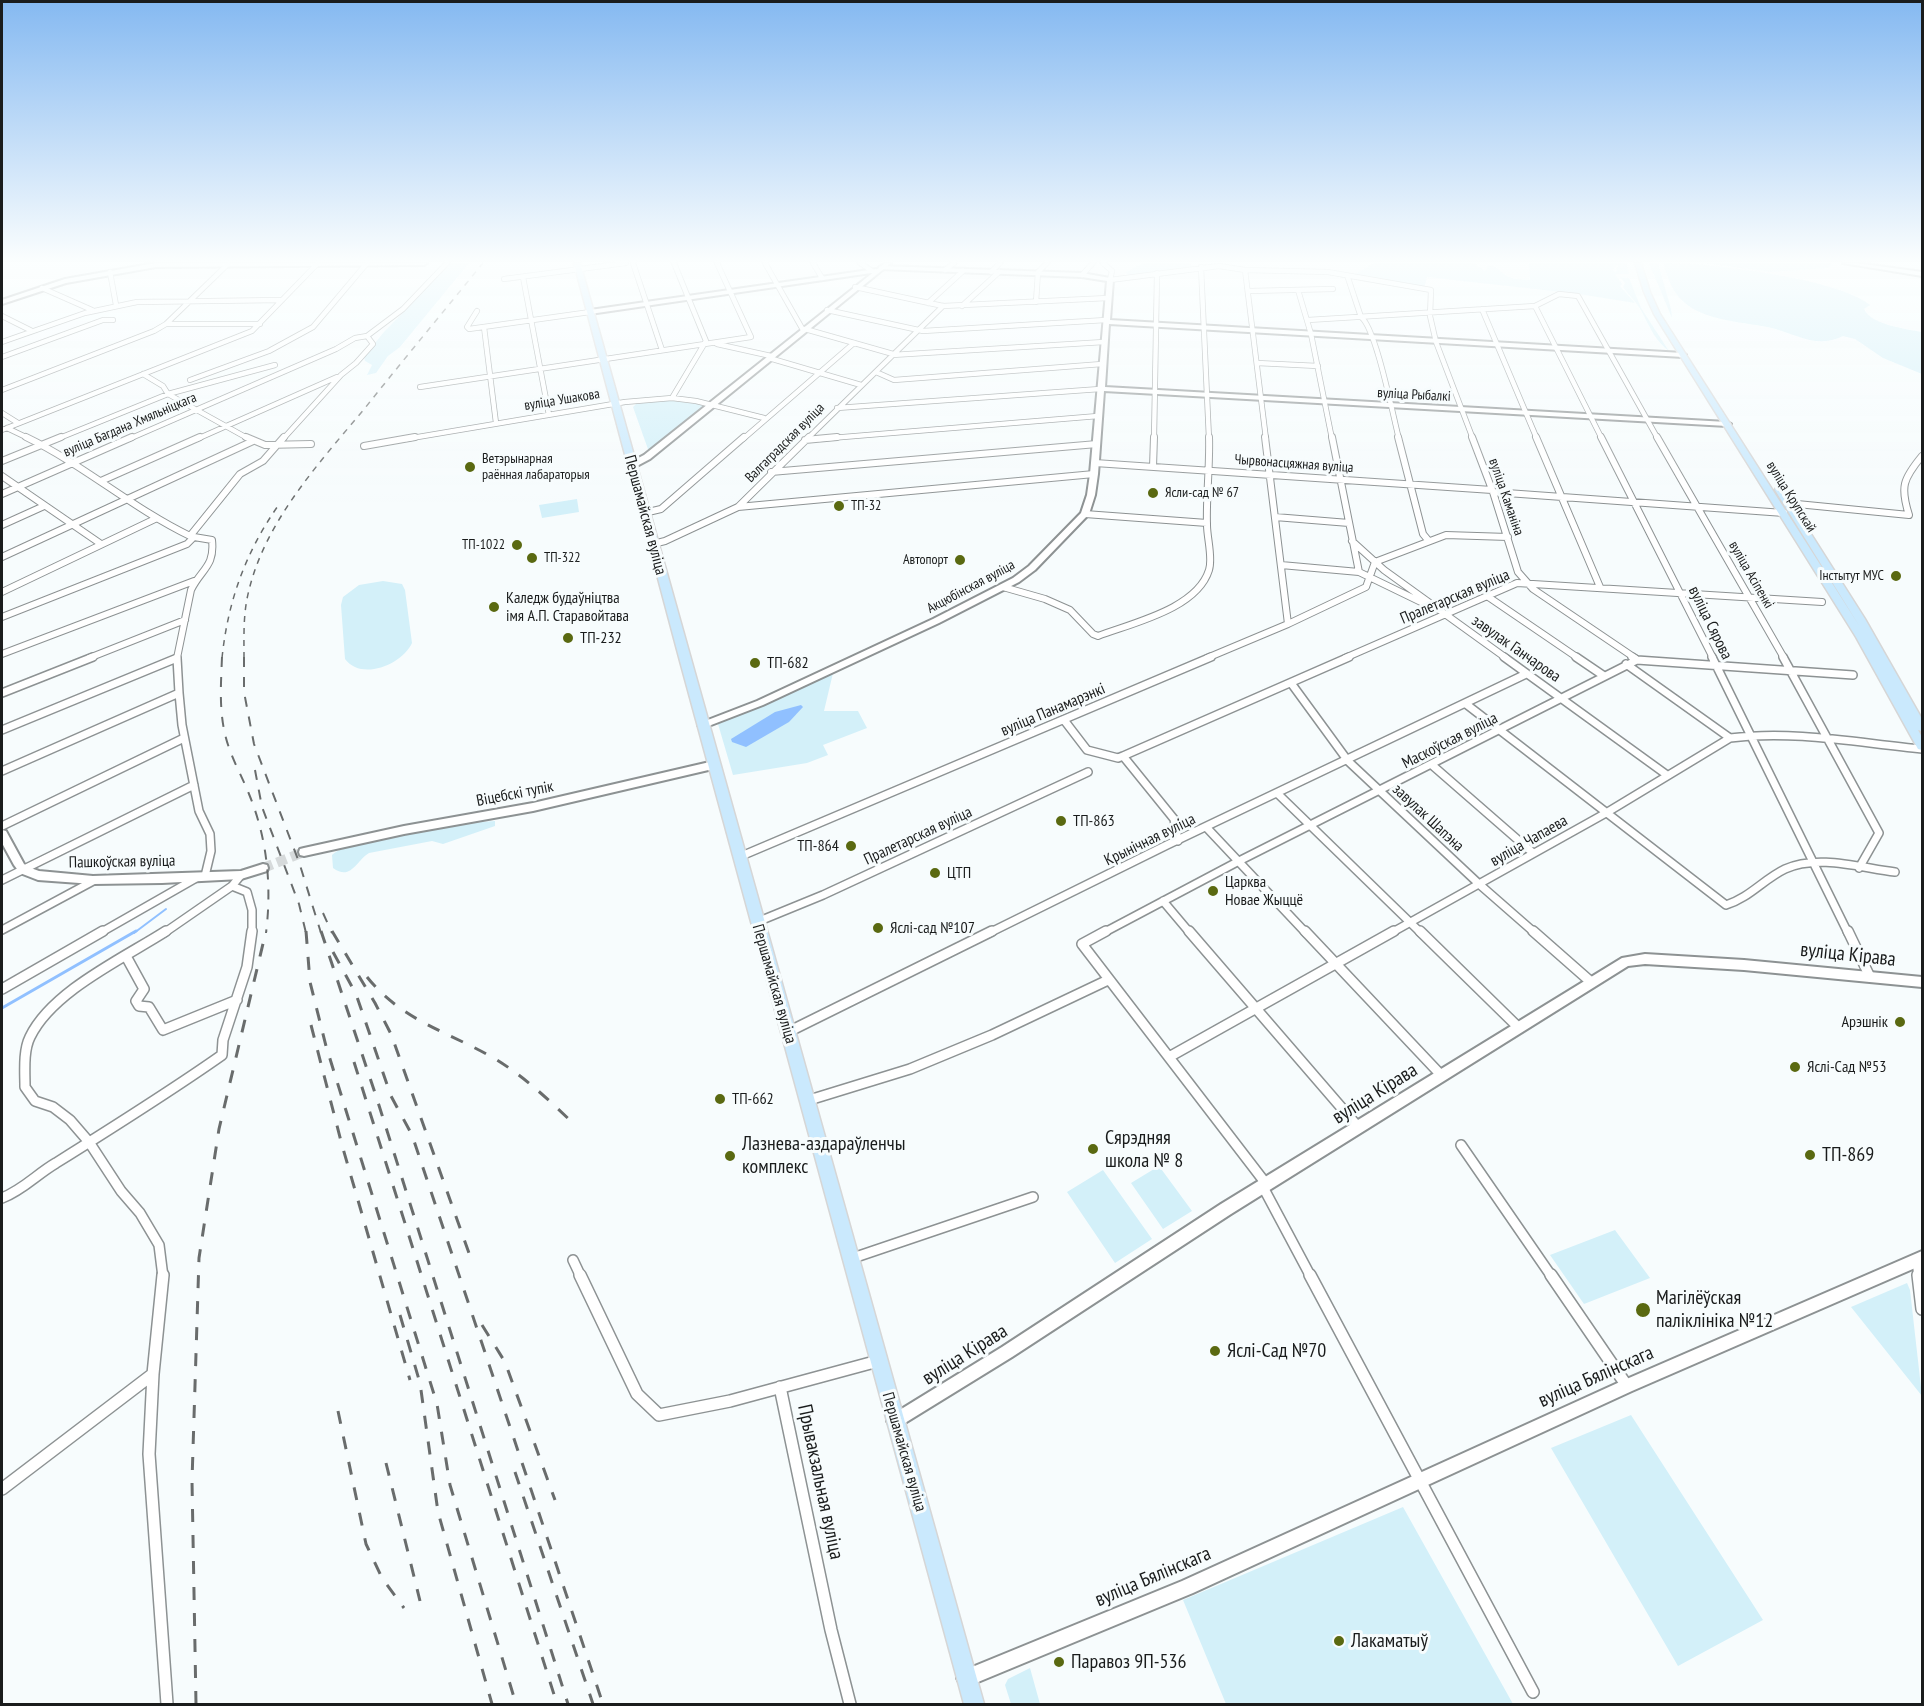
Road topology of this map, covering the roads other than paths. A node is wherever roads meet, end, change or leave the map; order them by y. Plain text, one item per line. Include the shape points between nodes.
1 (1104, 342) edge
2 (1436, 342) edge
3 (41, 343) edge
4 (124, 343) edge
5 (223, 343) edge
6 (288, 343) edge
7 (347, 343) edge
8 (372, 343) edge
9 (486, 343) edge
10 (535, 343) edge
11 (598, 343) edge
12 (659, 343) edge
13 (711, 343) joint
14 (787, 343) edge
15 (854, 343) joint
16 (905, 343) edge
17 (1094, 343) edge
18 (1154, 343) edge
19 (1205, 343) edge
20 (1254, 343) edge
21 (1313, 343) edge
22 (1374, 343) edge
23 (1448, 343) edge
24 (1553, 343) edge
25 (1603, 343) edge
26 (1675, 343) edge
27 (1683, 343) edge
28 (704, 344) junction
29 (1497, 345) junction
30 (1556, 348) junction
31 (662, 350) junction
32 (1608, 351) junction
33 (892, 355) junction
34 (1683, 355) junction
35 (2, 357) edge
36 (770, 357) junction
37 (603, 360) junction
38 (1257, 363) junction
39 (275, 364) dead end
40 (1102, 364) junction
41 (1318, 366) junction
42 (540, 369) junction
43 (819, 371) junction
44 (876, 372) junction
45 (143, 374) junction
46 (341, 375) junction
47 (491, 376) junction
48 (190, 380) dead end
49 (2, 384) edge
50 (861, 385) junction
51 (420, 387) dead end
52 (8, 388) junction
53 (1100, 389) junction
54 (2, 390) edge
55 (1154, 392) junction
56 (168, 394) junction
57 (1207, 395) junction
58 (672, 398) junction
59 (1261, 398) junction
60 (1325, 402) junction
61 (615, 404) junction
62 (713, 405) junction
63 (1390, 405) junction
64 (837, 408) junction
65 (197, 410) junction
66 (1461, 410) junction
67 (2, 413) edge
68 (1526, 413) junction
69 (549, 415) junction
70 (1098, 416) junction
71 (1591, 417) junction
72 (764, 418) junction
73 (1648, 420) junction
74 (18, 423) junction
75 (496, 423) junction
76 (1727, 424) junction
77 (227, 425) junction
78 (4, 429) edge
79 (805, 440) junction
80 (253, 441) junction
81 (311, 444) dead end
82 (1096, 444) junction
83 (40, 445) junction
84 (278, 445) junction
85 (364, 446) dead end
86 (1923, 456) edge
87 (2, 461) edge
88 (72, 463) junction
89 (1095, 463) junction
90 (632, 465) junction
91 (1153, 466) junction
92 (1210, 470) junction
93 (771, 472) junction
94 (1094, 474) junction
95 (1270, 474) junction
96 (2, 477) edge
97 (1341, 479) junction
98 (101, 481) junction
99 (1410, 483) junction
100 (17, 487) junction
101 (1492, 491) junction
102 (2, 494) edge
103 (1562, 498) junction
104 (128, 499) junction
105 (1634, 503) junction
106 (1787, 503) junction
107 (44, 506) junction
108 (738, 507) junction
109 (1697, 507) junction
110 (644, 513) junction
111 (1784, 513) junction
112 (1085, 514) junction
113 (1275, 517) junction
114 (156, 519) junction
115 (1207, 523) junction
116 (1349, 523) junction
117 (2, 525) edge
118 (71, 525) junction
119 (192, 537) junction
120 (1508, 537) junction
121 (1428, 540) junction
122 (1352, 541) junction
123 (101, 544) junction
124 (653, 544) junction
125 (2, 557) edge
126 (1375, 562) junction
127 (1281, 566) junction
128 (1359, 572) junction
129 (1370, 577) junction
130 (194, 581) junction
131 (1528, 582) junction
132 (1003, 587) junction
133 (1600, 587) junction
134 (2, 592) edge
135 (1680, 592) junction
136 (1487, 596) junction
137 (1749, 596) junction
138 (1822, 602) dead end
139 (1445, 615) junction
140 (2, 617) edge
141 (185, 620) junction
142 (1288, 624) junction
143 (2, 654) edge
144 (177, 658) junction
145 (1637, 660) junction
146 (1626, 664) junction
147 (1717, 667) junction
148 (1791, 671) junction
149 (1526, 674) junction
150 (1853, 675) dead end
151 (1604, 676) junction
152 (1291, 683) junction
153 (2, 693) edge
154 (179, 693) junction
155 (1563, 699) junction
156 (1466, 704) junction
157 (1064, 720) junction
158 (703, 725) junction
159 (1923, 727) edge
160 (2, 730) edge
161 (1501, 730) junction
162 (1752, 734) junction
163 (184, 738) junction
164 (1730, 738) junction
165 (1826, 738) junction
166 (1923, 748) edge
167 (1123, 756) junction
168 (1348, 761) junction
169 (714, 765) junction
170 (1432, 765) junction
171 (2, 771) edge
172 (1088, 772) dead end
173 (1667, 775) junction
174 (194, 785) junction
175 (1378, 791) junction
176 (1278, 794) junction
177 (1606, 813) junction
178 (1310, 825) junction
179 (2, 826) edge
180 (1207, 828) junction
181 (2, 834) edge
182 (1178, 841) junction
183 (304, 852) tunnel mouth
184 (1533, 853) junction
185 (739, 857) junction
186 (1239, 861) junction
187 (1815, 863) junction
188 (263, 868) tunnel mouth
189 (1859, 868) junction
190 (24, 869) junction
191 (1895, 872) dead end
192 (241, 875) junction
193 (202, 876) junction
194 (96, 879) junction
195 (2, 880) edge
196 (1479, 884) junction
197 (232, 886) junction
198 (1163, 902) junction
199 (757, 922) junction
200 (1410, 922) junction
201 (2, 930) edge
202 (127, 958) junction
203 (1336, 963) junction
204 (1870, 977) junction
205 (1108, 980) junction
206 (1591, 982) junction
207 (1923, 982) edge
208 (2, 989) edge
209 (237, 1000) junction
210 (1254, 1009) junction
211 (1518, 1027) junction
212 (788, 1032) junction
213 (1169, 1057) junction
214 (1441, 1075) junction
215 (806, 1101) junction
216 (1359, 1128) junction
217 (89, 1142) junction
218 (1461, 1145) dead end
219 (1265, 1186) junction
220 (1033, 1197) dead end
221 (2, 1198) edge
222 (850, 1259) junction
223 (1920, 1259) edge
224 (573, 1260) dead end
225 (1923, 1309) edge
226 (878, 1361) junction
227 (153, 1374) junction
228 (1627, 1386) junction
229 (780, 1387) junction
230 (895, 1421) junction
231 (1420, 1479) junction
232 (2, 1489) edge
233 (966, 1678) junction
234 (1533, 1692) dead end
235 (167, 1704) edge
236 (850, 1704) edge
237 (974, 1704) edge

1 - 40 street
2 - 66 street, вуліца Каманіна
3 - 35 street
4 - 52 street
5 - 45 street
6 - 48 street
7 - 65 street, вуліца Багдана Хмяльніцкага
8 - 46 street
9 - 47 street
10 - 42 street
11 - 37 main road, Першамайская вуліца
12 - 31 street
13 - 28 street
13 - 36 street
14 - 36 street
15 - 33 street
15 - 43 street
16 - 33 street, Валгаградская вуліца
17 - 33 street
18 - 55 street
19 - 57 street
20 - 38 street
21 - 41 street
22 - 63 street
23 - 29 street
24 - 30 street, вуліца Сярова
25 - 32 street, вуліца Асіпенкі
26 - 34 main road, вуліца Крупскай
27 - 106 main road, вуліца Крупскай
28 - 31 street
28 - 58 street
29 - 30 street
29 - 68 street
30 - 32 street
30 - 71 street, вуліца Сярова
31 - 37 street
32 - 34 street
32 - 73 street, вуліца Асіпенкі
33 - 44 street, Валгаградская вуліца
34 - 76 main road, вуліца Крупскай
36 - 43 street
36 - 62 street
37 - 42 street
37 - 61 main road, Першамайская вуліца
38 - 41 street
38 - 59 street
39 - 56 street
40 - 44 street via 894,380
40 - 53 street
41 - 60 street
42 - 47 street
42 - 69 street
43 - 50 street
43 - 72 street
44 - 50 street, Валгаградская вуліца
45 - 56 street via 163,386
45 - 74 street
46 - 77 street
46 - 84 street
47 - 51 street
47 - 75 street
49 - 52 street
50 - 64 street, Валгаградская вуліца
52 - 54 street
53 - 55 street, вуліца Рыбалкі
53 - 64 street
53 - 70 street
55 - 57 street, вуліца Рыбалкі
55 - 91 street
56 - 65 street
56 - 83 street
57 - 59 street, вуліца Рыбалкі
57 - 92 street
58 - 61 street, вуліца Ушакова
58 - 62 street, вуліца Ушакова
59 - 60 street, вуліца Рыбалкі
59 - 95 street
60 - 63 street, вуліца Рыбалкі
60 - 97 street
61 - 69 street, вуліца Ушакова
61 - 90 main road, Першамайская вуліца
62 - 72 street, вуліца Ушакова
62 - 90 street
63 - 66 street, вуліца Рыбалкі
63 - 99 street
64 - 79 street, Валгаградская вуліца
65 - 77 street
65 - 88 street, вуліца Багдана Хмяльніцкага
66 - 68 street, вуліца Рыбалкі
66 - 101 street, вуліца Каманіна
67 - 74 street
68 - 71 street, вуліца Рыбалкі
68 - 103 street
69 - 75 street, вуліца Ушакова
70 - 79 street
70 - 82 street
71 - 73 street, вуліца Рыбалкі
71 - 105 street, вуліца Сярова
72 - 110 street via 661,509
73 - 76 street, вуліца Рыбалкі
73 - 109 street, вуліца Асіпенкі
74 - 78 street
75 - 85 street, вуліца Ушакова
76 - 111 main road, вуліца Крупскай
77 - 80 street
77 - 98 street
78 - 83 street
79 - 93 street, Валгаградская вуліца
80 - 84 street
80 - 104 street
81 - 84 street
82 - 89 street
82 - 93 street
83 - 87 street
83 - 88 street
84 - 119 street via 263,461 240,474
86 - 106 street via 1906,475 1901,490 1909,515
88 - 98 street
88 - 100 street, вуліца Багдана Хмяльніцкага
89 - 91 street, Чырвонасцяжная вуліца
89 - 94 street
90 - 110 main road, Першамайская вуліца
91 - 92 street, Чырвонасцяжная вуліца
92 - 95 street, Чырвонасцяжная вуліца
92 - 115 street
93 - 108 street, Валгаградская вуліца
94 - 108 street
94 - 112 street
95 - 97 street, Чырвонасцяжная вуліца
95 - 113 street
96 - 100 street
97 - 99 street, Чырвонасцяжная вуліца
97 - 116 street
98 - 104 street
99 - 101 street, Чырвонасцяжная вуліца
99 - 121 street
100 - 102 street, вуліца Багдана Хмяльніцкага
100 - 107 street
101 - 103 street, Чырвонасцяжная вуліца
101 - 120 street, вуліца Каманіна
103 - 105 street, Чырвонасцяжная вуліца
103 - 133 street
104 - 114 street
104 - 118 street
105 - 109 street, Чырвонасцяжная вуліца
105 - 135 street, вуліца Сярова
106 - 159 main road, вуліца Крупскай
107 - 117 street
107 - 118 street
108 - 124 street, Валгаградская вуліца
109 - 111 street, Чырвонасцяжная вуліца
109 - 137 street, вуліца Асіпенкі
110 - 124 main road, Першамайская вуліца
111 - 166 main road, вуліца Крупскай via 1874,658
112 - 115 street
112 - 132 street, Акцюбінская вуліца via 1032,568
113 - 116 street
113 - 127 street
114 - 119 street
114 - 123 street
115 - 132 street via 1210,569 1202,584 1172,608 1104,635 1093,634 1070,610
116 - 122 street
118 - 123 street
118 - 125 street
119 - 130 street via 212,540 214,548 211,562
119 - 140 street via 153,558
120 - 121 street via 1446,534
120 - 131 street, вуліца Каманіна via 1518,572
121 - 126 street
122 - 126 street, завулак Ганчарова
122 - 128 street
123 - 134 street
124 - 158 main road, Першамайская вуліца
126 - 129 street
126 - 139 street, завулак Ганчарова
127 - 128 street
127 - 142 street
128 - 129 street
129 - 139 street
129 - 142 street, вуліца Панамарэнкі via 1366,587
130 - 141 street
130 - 143 street
131 - 133 street, Пралетарская вуліца
131 - 136 street, Пралетарская вуліца
131 - 145 street, вуліца Каманіна
132 - 158 street, Акцюбінская вуліца via 760,703
133 - 135 street, Пралетарская вуліца
135 - 137 street, Пралетарская вуліца
135 - 147 street, вуліца Сярова
136 - 139 street, Пралетарская вуліца
136 - 151 street
137 - 138 street, Пралетарская вуліца
137 - 148 street, вуліца Асіпенкі
139 - 149 street, завулак Ганчарова
139 - 152 street, Пралетарская вуліца
141 - 144 street
141 - 153 street
142 - 157 street, вуліца Панамарэнкі
144 - 154 street
144 - 160 street
145 - 146 street, Маскоўская вуліца
145 - 147 street, Маскоўская вуліца
146 - 151 street, Маскоўская вуліца
146 - 164 street
147 - 148 street, Маскоўская вуліца
147 - 162 street, вуліца Сярова
148 - 150 street, Маскоўская вуліца
148 - 165 street, вуліца Асіпенкі
149 - 155 street, завулак Ганчарова
149 - 156 street, Крынічная вуліца
151 - 155 street, Маскоўская вуліца
152 - 167 street, Пралетарская вуліца
152 - 168 street, завулак Шапэна
154 - 163 street
154 - 171 street
155 - 161 street, Маскоўская вуліца
155 - 173 street, завулак Ганчарова
156 - 161 street
156 - 168 street, Крынічная вуліца
157 - 167 street via 1087,750
157 - 185 street, вуліца Панамарэнкі
158 - 169 main road, Першамайская вуліца
161 - 170 street, Маскоўская вуліца
161 - 177 street
162 - 164 street, вуліца Чапаева
162 - 165 street, вуліца Чапаева
162 - 187 street, вуліца Сярова
163 - 174 street
163 - 179 street
164 - 173 street, вуліца Чапаева
165 - 166 street, вуліца Чапаева
165 - 189 street, вуліца Асіпенкі via 1879,833
167 - 182 street via 1174,819
168 - 175 street, завулак Шапэна
168 - 176 street, Крынічная вуліца
169 - 183 street, Віцебскі тупік via 533,807
169 - 185 main road, Першамайская вуліца
170 - 175 street, Маскоўская вуліца
170 - 184 street
172 - 199 street, Пралетарская вуліца
173 - 177 street, вуліца Чапаева
174 - 190 street
174 - 193 street via 199,811 211,832 211,861
175 - 178 street, Маскоўская вуліца
175 - 196 street, завулак Шапэна
176 - 178 street
176 - 180 street, Крынічная вуліца
177 - 184 street, вуліца Чапаева
177 - 187 street via 1726,905 1786,868
178 - 186 street, Маскоўская вуліца
178 - 200 street
180 - 182 street, Крынічная вуліца
180 - 186 street
181 - 190 street
182 - 212 street, Крынічная вуліца
184 - 196 street, вуліца Чапаева
185 - 199 main road, Першамайская вуліца
186 - 198 street, Маскоўская вуліца
186 - 203 street
187 - 189 street
187 - 204 street, вуліца Сярова
188 - 192 street, Пашкоўская вуліца
189 - 191 street
190 - 194 street, Пашкоўская вуліца via 48,878
190 - 195 street
192 - 193 street, Пашкоўская вуліца
192 - 197 street
193 - 194 street, Пашкоўская вуліца
193 - 208 street
194 - 201 street
196 - 200 street, вуліца Чапаева
196 - 206 street, завулак Шапэна
197 - 202 street
197 - 209 street via 247,892 253,938
198 - 205 street, Маскоўская вуліца via 1082,944
198 - 210 street
199 - 212 main road, Першамайская вуліца
200 - 203 street, вуліца Чапаева
200 - 211 street
202 - 209 street via 144,989 136,1001 139,1006 149,1007 163,1030
202 - 217 street via 62,996 29,1038 25,1087 35,1101 53,1107 70,1120
203 - 210 street, вуліца Чапаева
203 - 214 street
204 - 206 street, вуліца Кірава via 1633,959
204 - 207 street, вуліца Кірава
205 - 213 street
205 - 215 street via 910,1069
206 - 211 street, вуліца Кірава
209 - 217 street via 222,1055 215,1062
210 - 213 street, вуліца Чапаева
210 - 216 street
211 - 214 street, вуліца Кірава
212 - 215 main road, Першамайская вуліца
213 - 219 street
214 - 216 street, вуліца Кірава
215 - 222 main road, Першамайская вуліца
216 - 219 street, вуліца Кірава
217 - 221 street
217 - 227 street via 159,1245 163,1276
218 - 228 street
219 - 230 street, вуліца Кірава
219 - 231 street
220 - 222 street
222 - 226 main road, Першамайская вуліца
223 - 225 street
223 - 228 street, вуліца Бялінскага
224 - 229 street, Прывакзальная вуліца via 637,1394 659,1415
226 - 229 street
226 - 230 main road, Першамайская вуліца
227 - 232 street
227 - 235 street via 149,1454
228 - 231 street, вуліца Бялінскага
229 - 236 street, Прывакзальная вуліца
230 - 233 main road, Першамайская вуліца
231 - 233 street, вуліца Бялінскага via 1187,1587
231 - 234 street
233 - 237 main road, Першамайская вуліца

